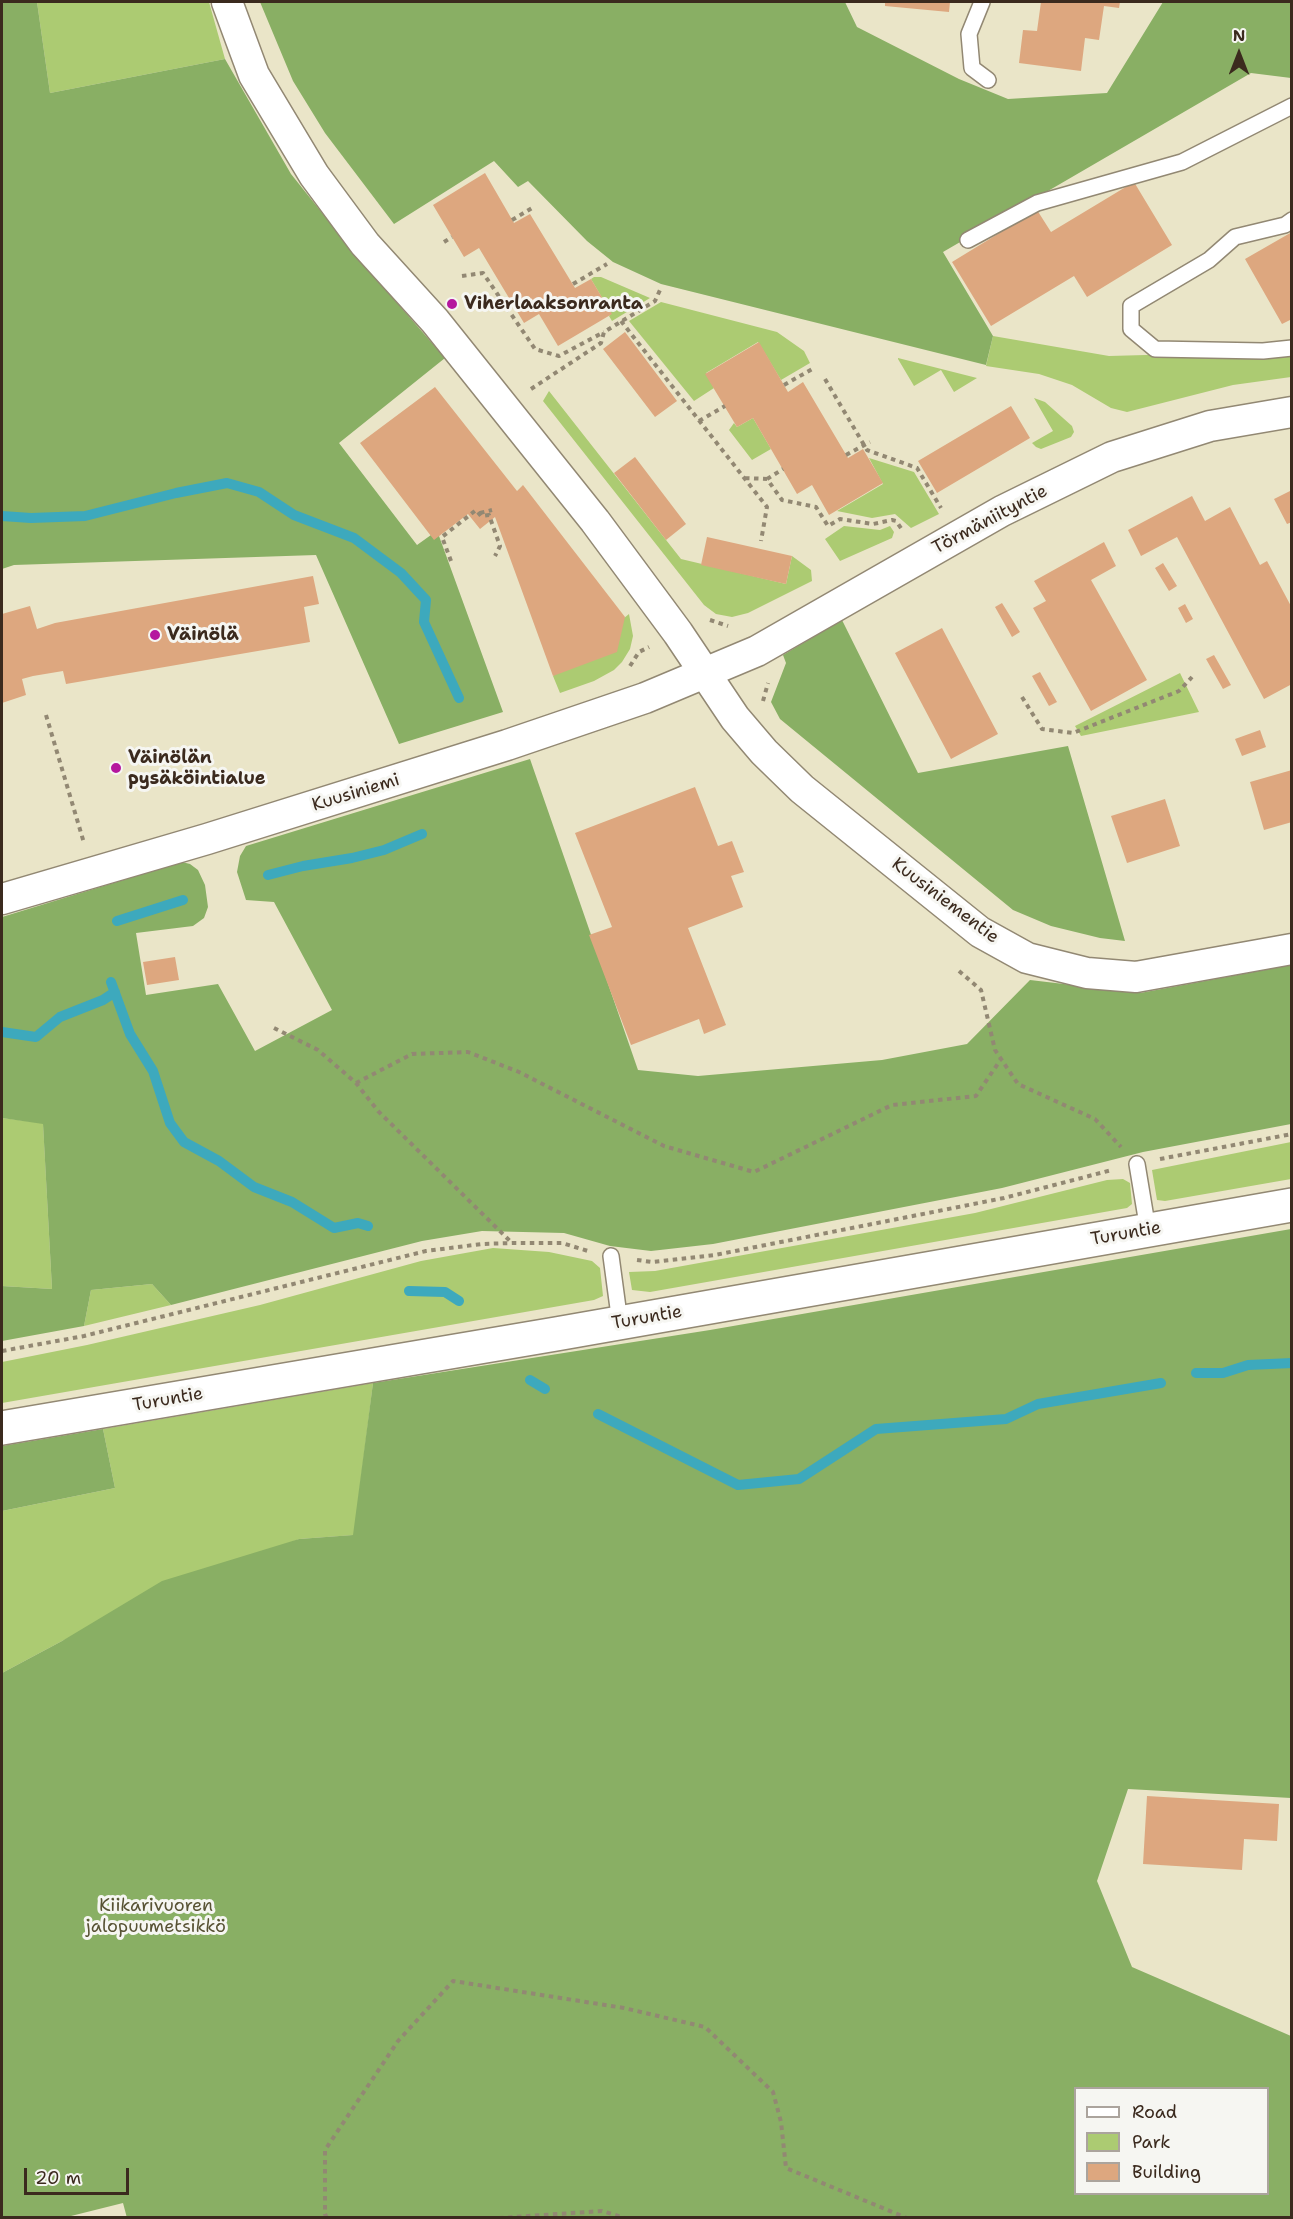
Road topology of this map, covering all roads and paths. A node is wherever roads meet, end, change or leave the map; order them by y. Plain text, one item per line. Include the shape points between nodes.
1 (227, 2) edge
2 (982, 2) edge
3 (988, 80) dead end
4 (1292, 106) edge
5 (532, 208) dead end
6 (512, 219) dead end
7 (1292, 220) edge
8 (452, 237) dead end
9 (968, 240) dead end
10 (444, 242) dead end
11 (607, 264) dead end
12 (462, 276) dead end
13 (573, 284) dead end
14 (660, 290) dead end
15 (514, 306) dead end
16 (507, 309) junction
17 (621, 321) junction
18 (604, 332) junction
19 (1292, 348) edge
20 (814, 368) dead end
21 (825, 379) dead end
22 (784, 385) dead end
23 (526, 392) dead end
24 (725, 406) dead end
25 (1292, 412) edge
26 (699, 421) junction
27 (870, 442) dead end
28 (864, 446) junction
29 (846, 455) dead end
30 (783, 470) dead end
31 (745, 478) junction
32 (767, 479) junction
33 (476, 508) dead end
34 (492, 510) dead end
35 (945, 514) dead end
36 (906, 536) dead end
37 (760, 541) dead end
38 (495, 556) dead end
39 (451, 561) dead end
40 (732, 627) dead end
41 (678, 633) junction
42 (706, 674) junction
43 (1192, 677) dead end
44 (770, 679) dead end
45 (1022, 697) dead end
46 (763, 707) dead end
47 (46, 715) dead end
48 (86, 849) dead end
49 (2, 898) edge
50 (1292, 949) edge
51 (959, 971) dead end
52 (274, 1028) dead end
53 (1001, 1059) junction
54 (356, 1083) junction
55 (1292, 1134) edge
56 (1137, 1164) junction
57 (1292, 1205) edge
58 (1148, 1230) junction
59 (513, 1243) junction
60 (611, 1256) junction
61 (620, 1323) junction
62 (2, 1351) edge
63 (2, 1428) edge
64 (327, 2217) edge
65 (499, 2217) edge
66 (625, 2217) edge
67 (907, 2217) edge

1 - 41 street via 254,75 314,175 366,244 496,395
2 - 3 lane via 969,34 972,68
4 - 9 lane via 1182,162 1037,203
5 - 6 path
7 - 19 lane via 1235,237 1209,260 1131,306 1131,329 1155,349
8 - 10 path
11 - 13 path
12 - 16 path via 483,273
14 - 17 path via 655,301
15 - 16 path
16 - 18 path via 535,349 559,356
17 - 18 path
17 - 26 path
18 - 23 path via 601,343
20 - 22 path
21 - 28 path
24 - 26 path
25 - 42 street, Törmäniityntie via 1210,426 1112,457 1002,512 757,651
26 - 31 path
27 - 28 path
28 - 29 path
28 - 35 path via 917,468
30 - 32 path
31 - 32 path
31 - 37 path via 767,507
32 - 36 path via 782,500 816,507 828,526 840,519 873,524 892,520
33 - 34 path via 481,515 489,508
38 - 39 path via 500,546 489,515 480,516 476,510 442,537
40 - 41 path via 708,618
41 - 42 street
42 - 49 street, Kuusiniemi via 507,745 147,858
42 - 50 street, Kuusiniementie via 735,718 802,789 980,932 1027,958 1087,973 1136,977
43 - 45 path via 1179,691 1073,733 1042,729
44 - 46 path
47 - 48 path
51 - 53 path via 981,990 995,1050
52 - 54 path via 318,1050
53 - 54 path via 976,1096 892,1105 754,1172 664,1146 519,1072 468,1052 412,1054
53 - 56 path via 1018,1084 1095,1119
54 - 59 path via 378,1111
55 - 56 path
56 - 58 lane
56 - 60 path via 1004,1198 715,1255 652,1262
57 - 58 main road, Turuntie
58 - 61 main road, Turuntie
59 - 60 path via 562,1243
59 - 62 path via 426,1251 84,1336
60 - 61 lane
61 - 63 main road, Turuntie
64 - 67 path via 325,2150 398,2041 453,1981 624,2008 705,2027 773,2092 786,2168
65 - 66 path via 602,2211

